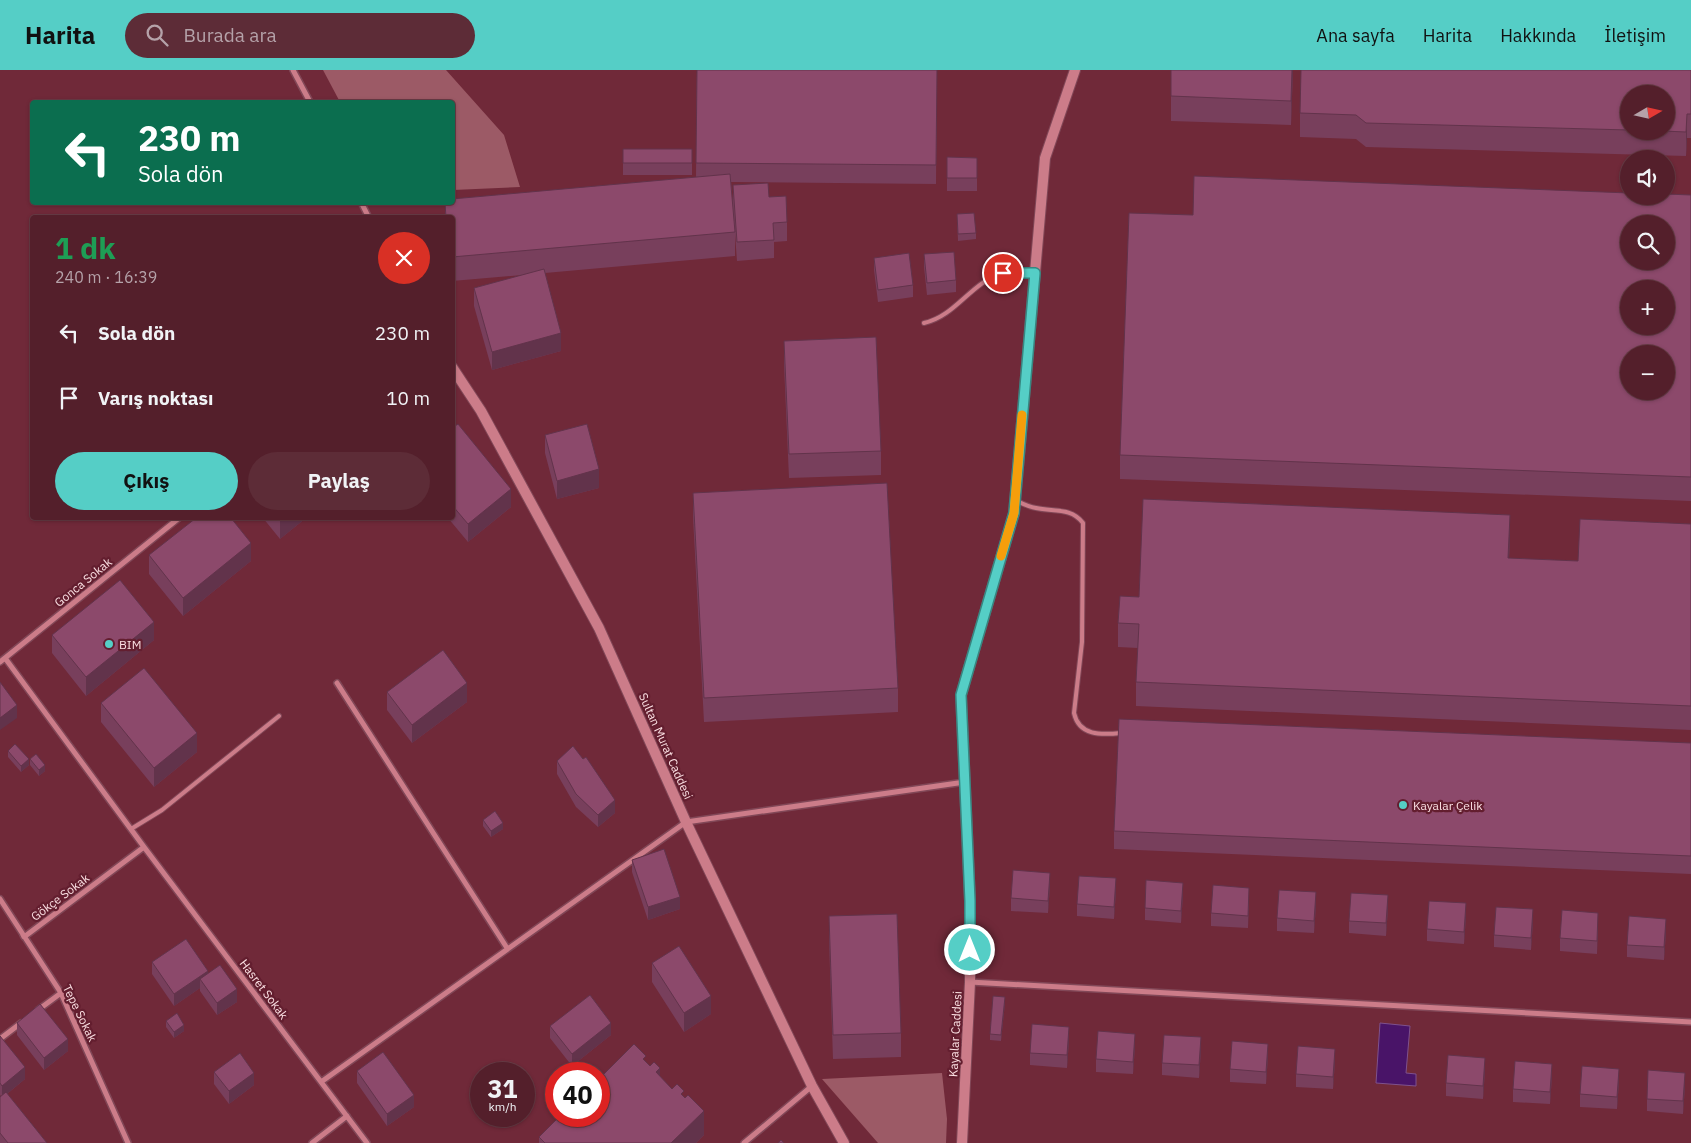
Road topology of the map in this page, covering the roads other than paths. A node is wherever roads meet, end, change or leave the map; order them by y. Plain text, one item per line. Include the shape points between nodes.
1 (293, 70) edge
2 (1075, 70) edge
3 (309, 100) edge
4 (1035, 273) junction
5 (924, 323) dead end
6 (455, 372) edge
7 (1015, 501) junction
8 (177, 520) edge
9 (5, 658) junction
10 (0, 662) edge
11 (337, 682) dead end
12 (279, 716) dead end
13 (1122, 732) edge
14 (966, 782) junction
15 (686, 822) junction
16 (131, 829) junction
17 (144, 847) junction
18 (0, 898) edge
19 (507, 948) junction
20 (970, 982) junction
21 (61, 993) junction
22 (1691, 1022) edge
23 (0, 1039) edge
24 (321, 1082) junction
25 (812, 1086) junction
26 (347, 1116) junction
27 (128, 1143) edge
28 (312, 1143) edge
29 (367, 1143) edge
30 (744, 1143) edge
31 (844, 1143) edge
32 (962, 1143) edge

1 - 3 street
2 - 4 street, Kayalar Caddesi via 1045,158
4 - 5 lane via 1003,273 967,293 941,318
4 - 7 street, Kayalar Caddesi
6 - 15 street, Sultan Murat Caddesi via 481,411 599,628
7 - 13 lane via 1062,511 1083,523 1082,642 1074,713 1076,722 1089,733
7 - 14 street, Kayalar Caddesi via 961,695
8 - 9 street, Gonca Sokak
9 - 10 street, Gonca Sokak
9 - 16 street, Hasret Sokak
11 - 19 street
12 - 16 lane via 162,810
14 - 15 street
14 - 20 street, Kayalar Caddesi
15 - 19 street
15 - 25 street, Sultan Murat Caddesi
16 - 17 street, Hasret Sokak
17 - 18 street, Gökçe Sokak via 24,937
17 - 24 street, Hasret Sokak
18 - 21 street, Tepe Sokak
19 - 24 street
20 - 22 street
20 - 32 street, Kayalar Caddesi
21 - 23 street
21 - 27 street, Tepe Sokak
24 - 26 street, Hasret Sokak
25 - 30 street
25 - 31 street, Sultan Murat Caddesi
26 - 28 street
26 - 29 street, Hasret Sokak

